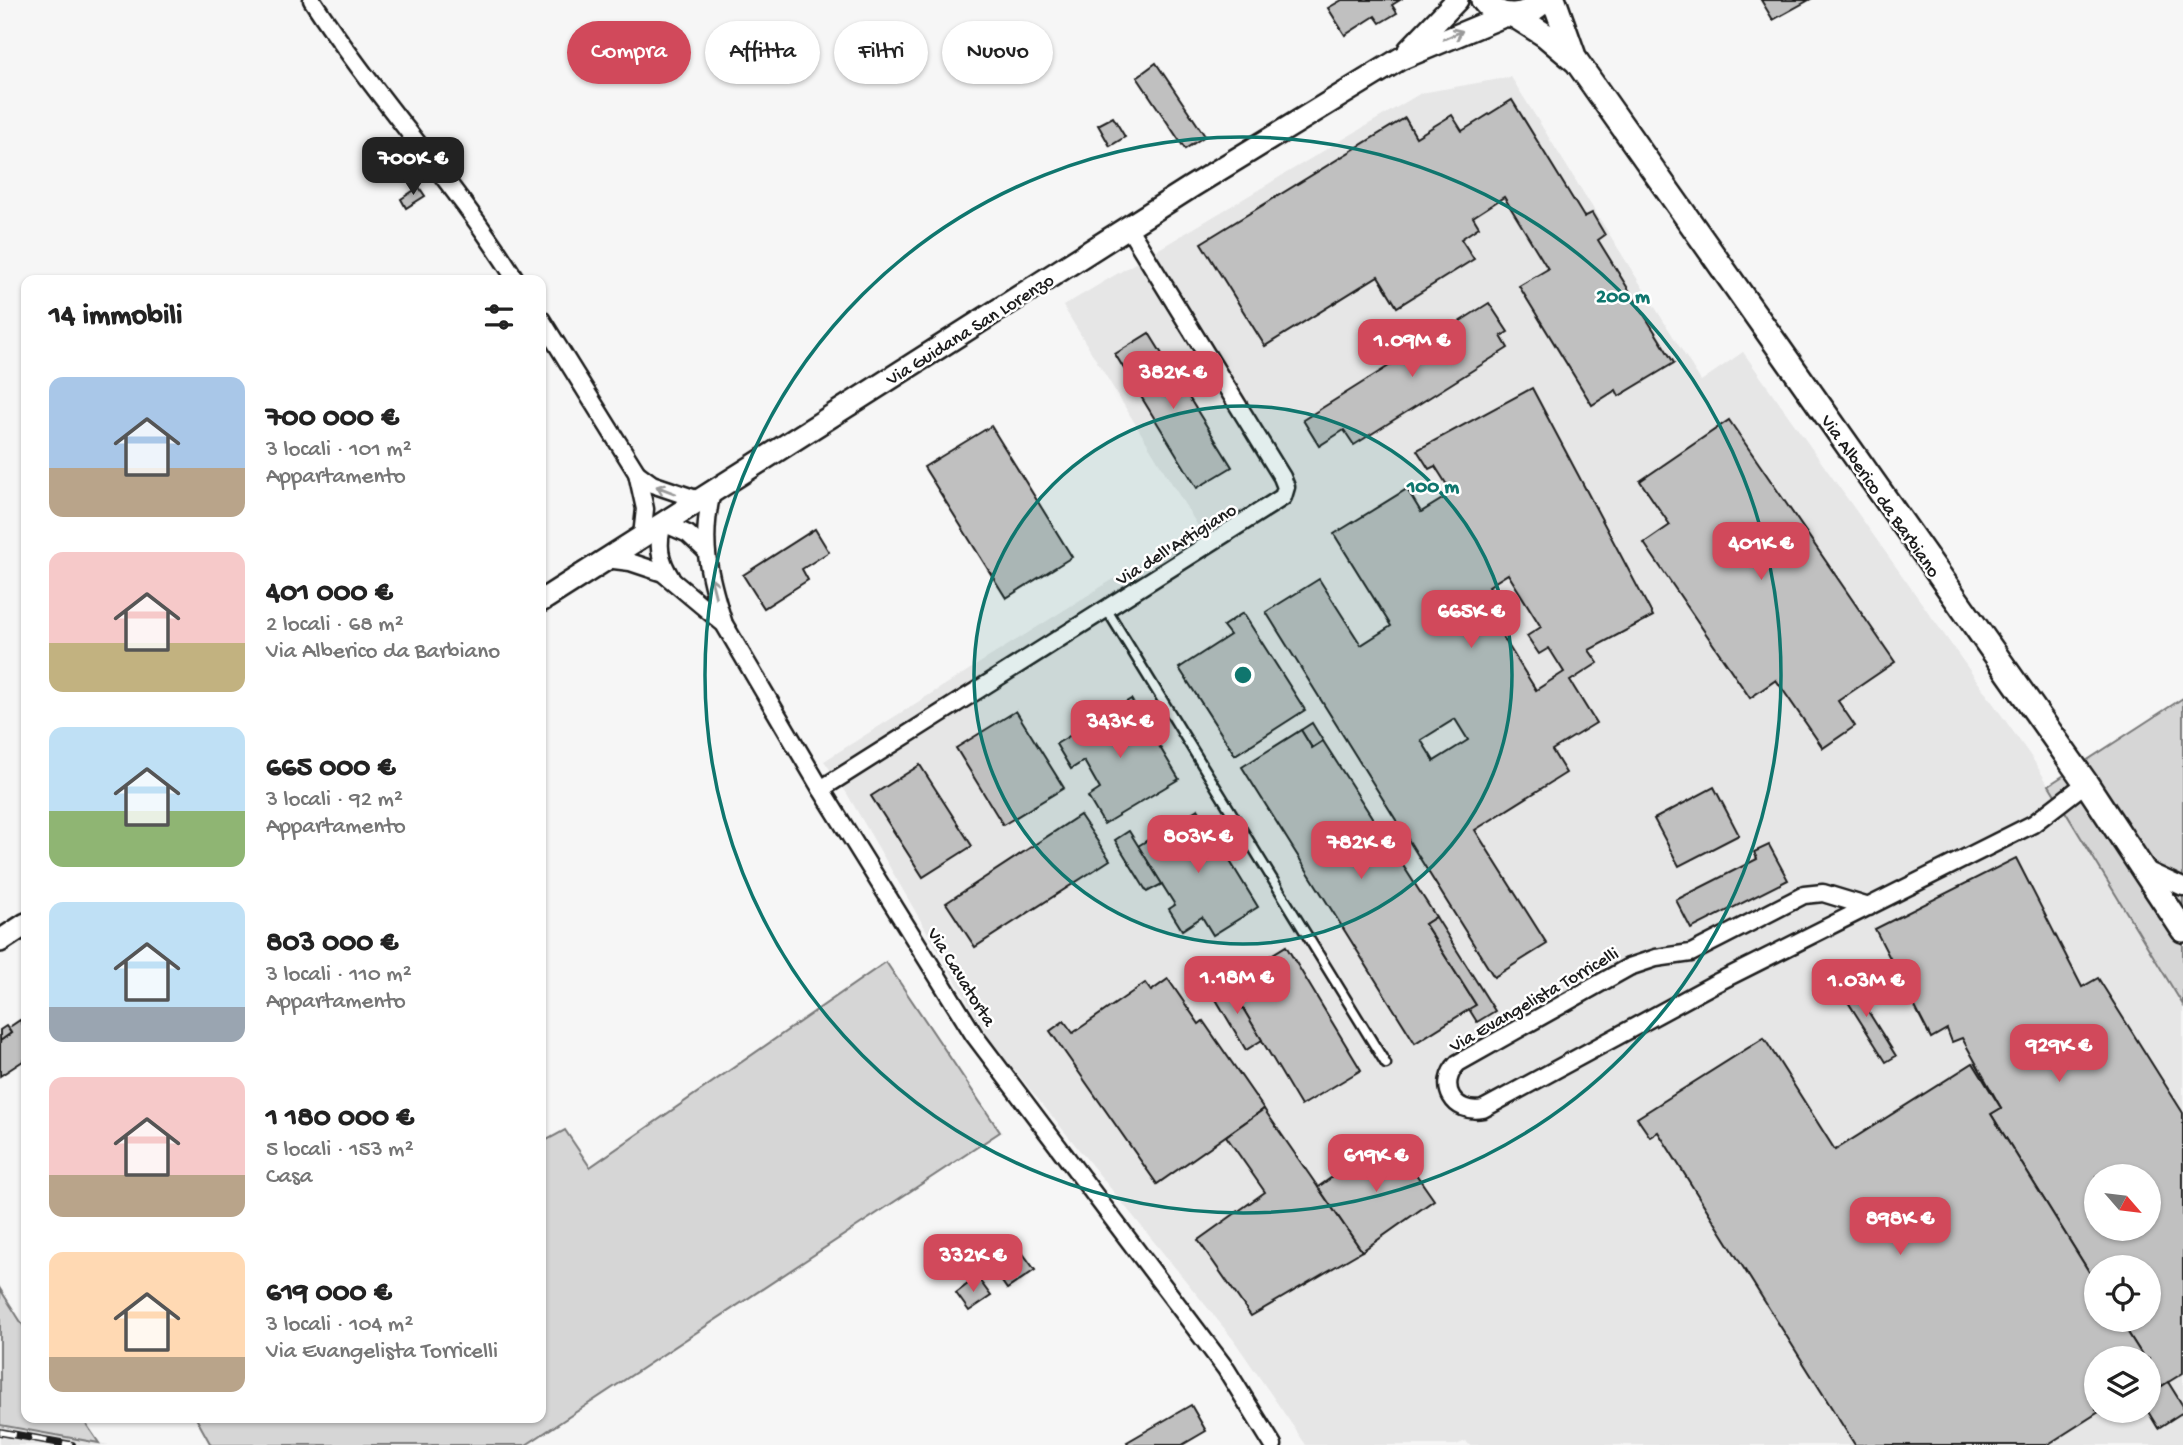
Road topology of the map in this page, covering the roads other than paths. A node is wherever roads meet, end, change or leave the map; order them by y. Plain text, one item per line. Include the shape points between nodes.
1 (312, 0) edge
2 (1457, 0) edge
3 (1483, 0) edge
4 (1544, 0) edge
5 (1554, 0) edge
6 (1511, 15) junction
7 (1400, 59) junction
8 (1577, 62) junction
9 (1128, 228) junction
10 (512, 275) edge
11 (546, 327) edge
12 (637, 473) junction
13 (705, 496) junction
14 (663, 523) junction
15 (642, 536) junction
16 (705, 550) junction
17 (606, 559) junction
18 (671, 578) junction
19 (546, 598) edge
20 (1107, 610) junction
21 (724, 624) junction
22 (2086, 783) junction
23 (821, 789) junction
24 (2140, 868) junction
25 (2183, 887) edge
26 (1869, 907) junction
27 (21, 926) edge
28 (2183, 930) edge
29 (0, 940) edge
30 (1386, 1064) dead end
31 (1273, 1445) edge

1 - 10 street via 373,90
2 - 7 street
3 - 6 main road, Via Alberico da Barbiano via 1496,11
4 - 6 main road via 1527,13
5 - 8 main road, Via Alberico da Barbiano
7 -> 6 street
6 - 8 main road, Via Alberico da Barbiano
7 - 9 street, Via Guidana San Lorenzo
8 - 22 main road, Via Alberico da Barbiano
9 - 13 street, Via Guidana San Lorenzo
9 - 20 street, Via dell'Artigiano via 1286,487 1280,502
11 - 12 street
13 -> 12 street via 652,484
12 - 15 street via 645,509
13 - 14 street, Via Guidana San Lorenzo
13 - 16 street
14 - 15 street, Via Guidana San Lorenzo
14 - 16 street via 688,534
14 - 18 street via 659,552
15 - 17 street, Via Guidana San Lorenzo
21 -> 16 street
17 - 18 street, Via Cavatorta via 630,562
17 - 19 street, Via Guidana San Lorenzo
18 - 21 street, Via Cavatorta
20 - 23 street, Via dell'Artigiano
20 - 30 lane
21 - 23 street, Via Cavatorta
22 - 24 main road, Via Alberico da Barbiano
22 - 26 street, Via Evangelista Torricelli via 2033,824
23 - 31 street, Via Cavatorta via 974,1035 1226,1369
24 - 25 street
24 - 28 main road, Via Alberico da Barbiano
26 - 26 street, Via Evangelista Torricelli via 1823,893 1804,895 1691,953 1629,967 1458,1063 1448,1077 1449,1093 1467,1110 1483,1109 1712,985
27 - 29 street

